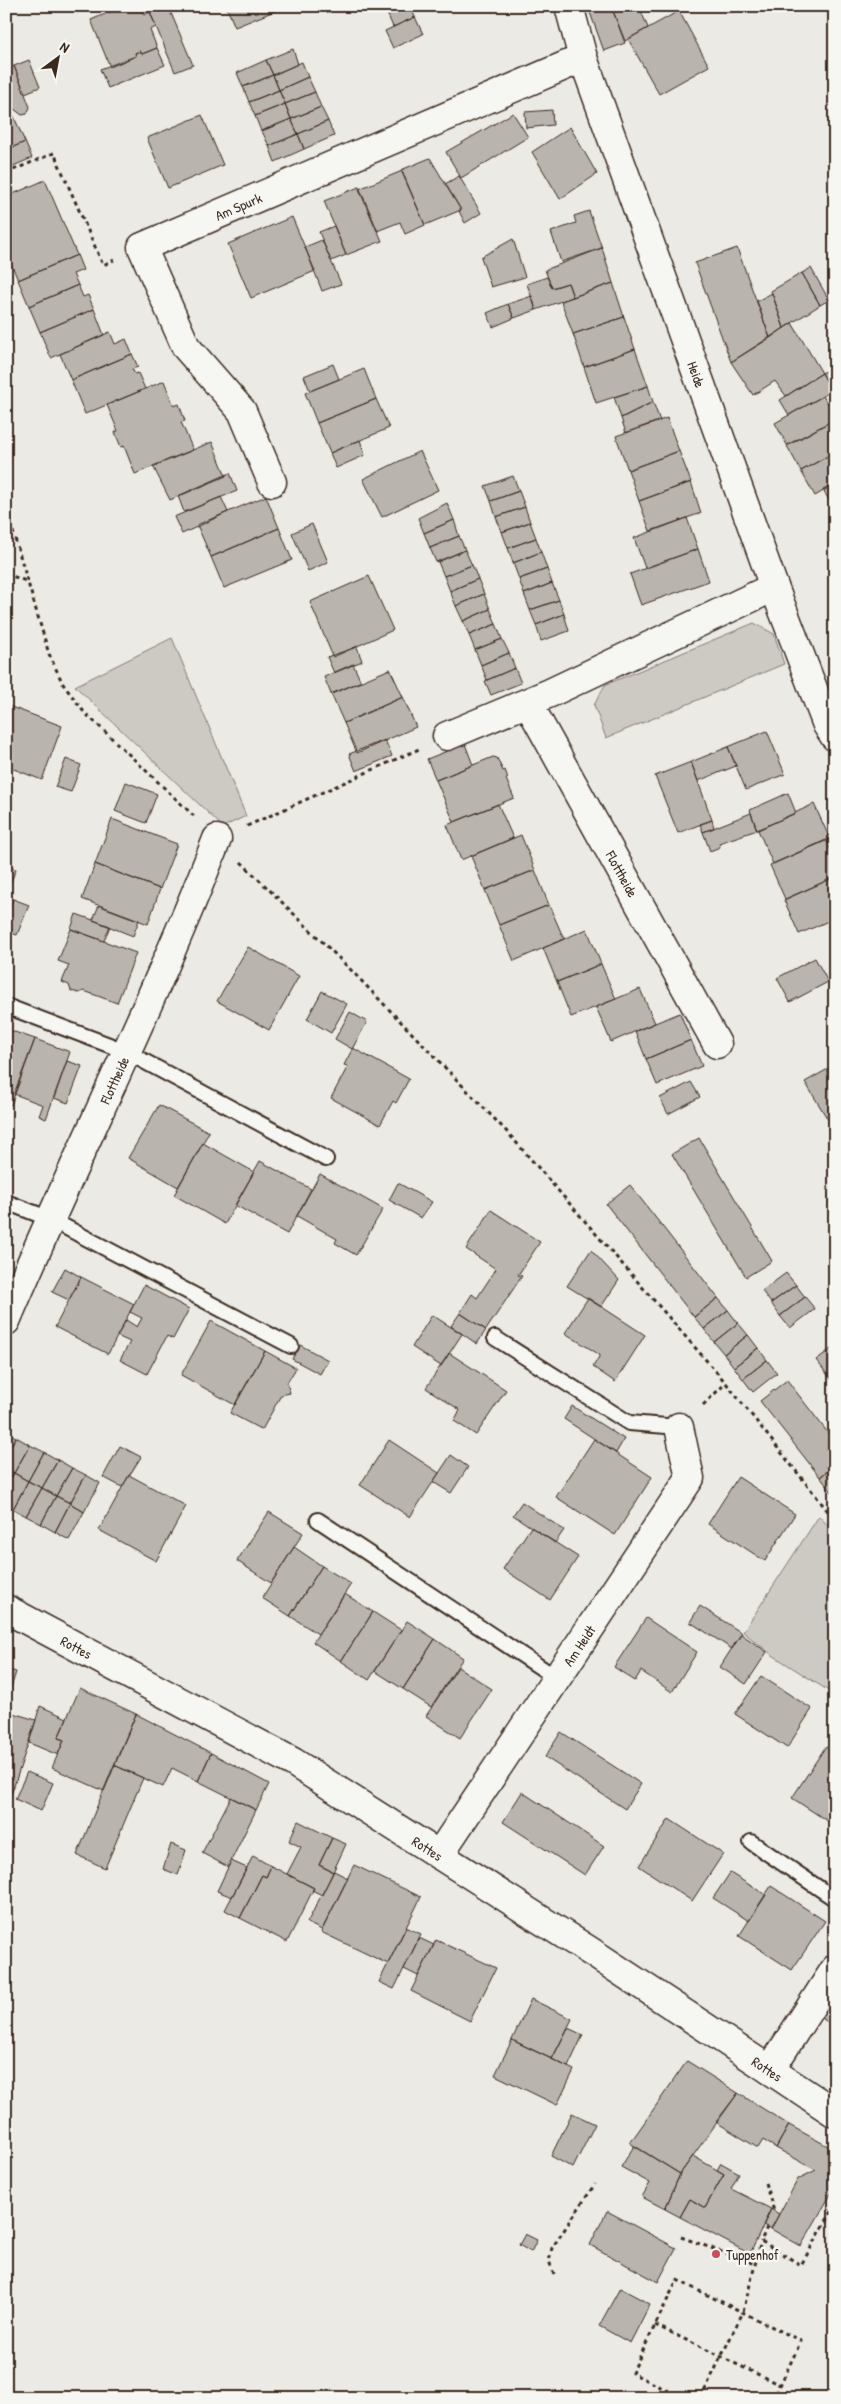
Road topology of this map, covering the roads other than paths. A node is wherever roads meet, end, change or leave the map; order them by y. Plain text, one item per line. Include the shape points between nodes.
1 (569, 6) edge
2 (583, 58) junction
3 (272, 482) dead end
4 (774, 587) junction
5 (528, 703) junction
6 (447, 736) road end
7 (835, 737) edge
8 (217, 839) road end
9 (6, 1006) edge
10 (717, 1044) dead end
11 (125, 1051) junction
12 (326, 1159) dead end
13 (6, 1202) edge
14 (50, 1218) junction
15 (6, 1321) edge
16 (495, 1338) dead end
17 (292, 1346) dead end
18 (680, 1427) joint
19 (318, 1520) dead end
20 (6, 1609) edge
21 (558, 1679) junction
22 (751, 1842) dead end
23 (439, 1855) junction
24 (835, 1899) edge
25 (835, 1969) edge
26 (770, 2070) junction
27 (835, 2113) edge

1 - 2 street, Heide
2 - 3 street, Am Spurk via 142,247 186,347 242,411
2 - 4 street, Heide
4 - 5 street
4 - 7 street, Heide via 827,725
5 - 6 street
5 - 10 street, Flottheide
8 - 11 street, Flottheide via 195,896
9 - 11 lane
11 - 12 lane
11 - 14 street, Flottheide
13 - 14 lane
14 - 15 street, Flottheide
14 - 17 lane
16 - 18 lane via 629,1423
18 - 21 street, Am Heidt via 690,1478
19 - 21 lane
20 - 23 street, Rottes via 293,1762
21 - 23 street, Am Heidt
22 - 24 lane
23 - 26 street, Rottes
25 - 26 street
26 - 27 street, Rottes

